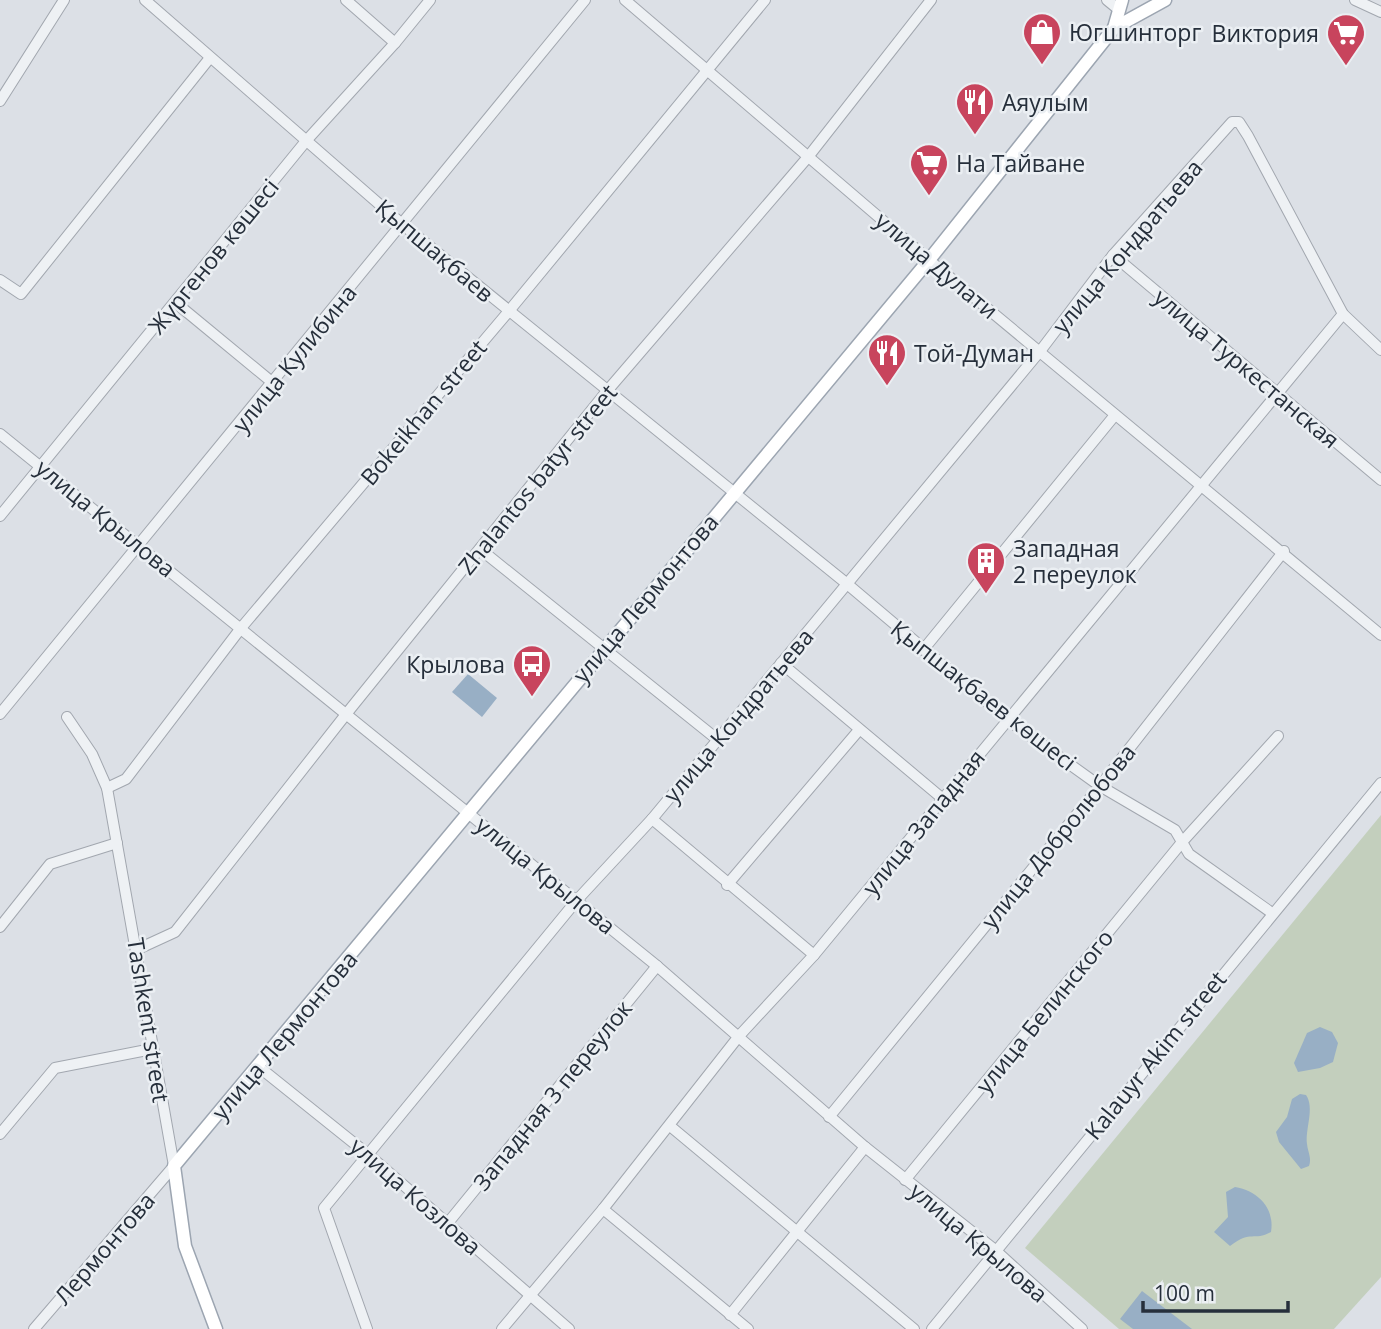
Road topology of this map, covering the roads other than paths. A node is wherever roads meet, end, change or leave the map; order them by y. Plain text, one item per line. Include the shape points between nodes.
1 (64, 0) edge
2 (145, 0) edge
3 (346, 0) edge
4 (430, 0) edge
5 (585, 0) edge
6 (625, 0) edge
7 (765, 0) edge
8 (931, 0) edge
9 (1107, 0) edge
10 (1171, 0) edge
11 (1355, 0) edge
12 (1162, 2) edge
13 (1120, 4) edge
14 (1381, 12) edge
15 (1114, 28) junction
16 (395, 43) junction
17 (209, 59) junction
18 (708, 71) junction
19 (0, 101) edge
20 (306, 141) junction
21 (808, 156) junction
22 (402, 224) junction
23 (1113, 255) junction
24 (929, 260) junction
25 (0, 280) edge
26 (176, 303) junction
27 (509, 311) junction
28 (1343, 314) junction
29 (1041, 350) junction
30 (1381, 350) edge
31 (273, 383) junction
32 (607, 391) junction
33 (1277, 393) junction
34 (1115, 415) junction
35 (0, 434) edge
36 (42, 466) junction
37 (1381, 480) edge
38 (1201, 488) junction
39 (732, 494) junction
40 (0, 516) edge
41 (140, 545) junction
42 (480, 549) junction
43 (1284, 551) junction
44 (846, 583) junction
45 (241, 628) junction
46 (1381, 635) edge
47 (604, 648) junction
48 (923, 650) junction
49 (781, 663) junction
50 (347, 713) junction
51 (0, 714) edge
52 (67, 717) dead end
53 (1008, 720) junction
54 (859, 730) junction
55 (1278, 736) dead end
56 (718, 740) junction
57 (1381, 783) edge
58 (1100, 786) junction
59 (107, 788) junction
60 (943, 799) junction
61 (467, 811) junction
62 (652, 818) junction
63 (1183, 841) junction
64 (117, 843) junction
65 (727, 885) junction
66 (577, 900) junction
67 (1272, 913) junction
68 (0, 927) edge
69 (138, 949) junction
70 (814, 955) junction
71 (657, 966) junction
72 (739, 1036) junction
73 (152, 1049) junction
74 (259, 1067) junction
75 (829, 1116) junction
76 (670, 1126) junction
77 (1, 1130) edge
78 (865, 1147) junction
79 (370, 1156) junction
80 (174, 1166) junction
81 (905, 1180) junction
82 (603, 1209) junction
83 (447, 1224) junction
84 (796, 1233) junction
85 (995, 1250) junction
86 (530, 1295) junction
87 (730, 1315) junction
88 (34, 1329) edge
89 (216, 1329) edge
90 (367, 1329) edge
91 (502, 1329) edge
92 (569, 1329) edge
93 (748, 1329) edge
94 (914, 1329) edge
95 (932, 1329) edge
96 (1082, 1329) edge

1 - 19 street
2 - 17 street, Қыпшақбаев
3 - 16 street
4 - 16 street, Жүргенов көшесі
5 - 22 street, улица Кулибина
6 - 18 street, улица Дулати
7 - 18 street, Bokeikhan street
8 - 21 street, Zhalantos batyr street
9 - 13 street
10 - 12 main road
11 - 14 street
12 - 15 main road
13 - 15 main road
15 - 24 main road, улица Лермонтова
16 - 20 street, Жүргенов көшесі
17 - 20 street, Қыпшақбаев
17 - 25 street via 21,294
18 - 21 street, улица Дулати
18 - 27 street, Bokeikhan street
20 - 22 street, Қыпшақбаев
20 - 26 street, Жүргенов көшесі
21 - 24 street, улица Дулати
21 - 32 street, Zhalantos batyr street
22 - 27 street, Қыпшақбаев
22 - 31 street, улица Кулибина
23 - 28 street, улица Кондратьева via 1232,122 1239,122
23 - 29 street, улица Кондратьева
23 - 33 street, улица Туркестанская
24 - 29 street, улица Дулати
24 - 39 main road, улица Лермонтова
26 - 31 street
26 - 36 street, Жүргенов көшесі
27 - 32 street, Қыпшақбаев
27 - 45 street, Bokeikhan street
28 - 30 street
28 - 33 street, улица Западная
29 - 34 street, улица Дулати
29 - 44 street, улица Кондратьева
31 - 41 street, улица Кулибина
32 - 39 street, Қыпшақбаев
32 - 42 street, Zhalantos batyr street
33 - 37 street, улица Туркестанская
33 - 38 street, улица Западная
34 - 38 street, улица Дулати
34 - 48 street
35 - 36 street, улица Крылова
36 - 40 street, Жүргенов көшесі
36 - 41 street, улица Крылова
38 - 43 street, улица Дулати
38 - 53 street, улица Западная
39 - 44 street, Қыпшақбаев көшесі
39 - 47 main road, улица Лермонтова
41 - 45 street, улица Крылова
41 - 51 street, улица Кулибина
42 - 47 street
42 - 50 street, Zhalantos batyr street
43 - 46 street, улица Дулати
43 - 58 street, улица Добролюбова
44 - 48 street, Қыпшақбаев көшесі
44 - 49 street, улица Кондратьева
45 - 50 street, улица Крылова
45 - 59 street, Bokeikhan street via 126,779
47 - 56 street
47 - 61 main road, улица Лермонтова
48 - 53 street, Қыпшақбаев көшесі
49 - 54 street
49 - 56 street, улица Кондратьева
50 - 61 street, улица Крылова
50 - 69 street, Zhalantos batyr street via 175,932
52 - 59 street, Tashkent street via 92,754
53 - 58 street, Қыпшақбаев көшесі
53 - 60 street, улица Западная
54 - 60 street
54 - 65 street
55 - 63 street, улица Белинского
56 - 62 street, улица Кондратьева
57 - 67 street, Kalauyr Akim street
58 - 63 street, Қыпшақбаев көшесі via 1165,822
58 - 75 street, улица Добролюбова
59 - 64 street, Tashkent street
60 - 70 street, улица Западная
61 - 66 street, улица Крылова
61 - 74 main road, улица Лермонтова
62 - 65 street
62 - 66 street, улица Кондратьева
63 - 67 street, Қыпшақбаев көшесі via 1189,854
63 - 81 street, улица Белинского
64 - 68 street via 50,864
64 - 69 street, Tashkent street
65 - 70 street
66 - 71 street, улица Крылова
66 - 79 street, улица Кондратьева
67 - 85 street, Kalauyr Akim street
69 - 73 street, Tashkent street
70 - 72 street, улица Западная
71 - 72 street, улица Крылова
71 - 83 street, Западная 3 переулок
72 - 75 street, улица Крылова
72 - 76 street, улица Западная
73 - 77 street via 55,1068
73 - 80 street, Tashkent street
74 - 79 street, улица Козлова
74 - 80 main road, улица Лермонтова
75 - 78 street, улица Крылова
76 - 82 street, улица Западная
76 - 84 street
78 - 81 street, улица Крылова
78 - 84 street
79 - 83 street, улица Козлова
79 - 90 street, улица Кондратьева via 324,1208
80 - 88 street, Лермонтова
80 - 89 main road, Tashkent street via 185,1246
81 - 85 street, улица Крылова
82 - 86 street, улица Западная
82 - 87 street
83 - 86 street, улица Козлова
84 - 87 street
84 - 94 street
85 - 95 street, Kalauyr Akim street
85 - 96 street, улица Крылова
86 - 91 street, улица Западная
86 - 92 street, улица Козлова
87 - 93 street

